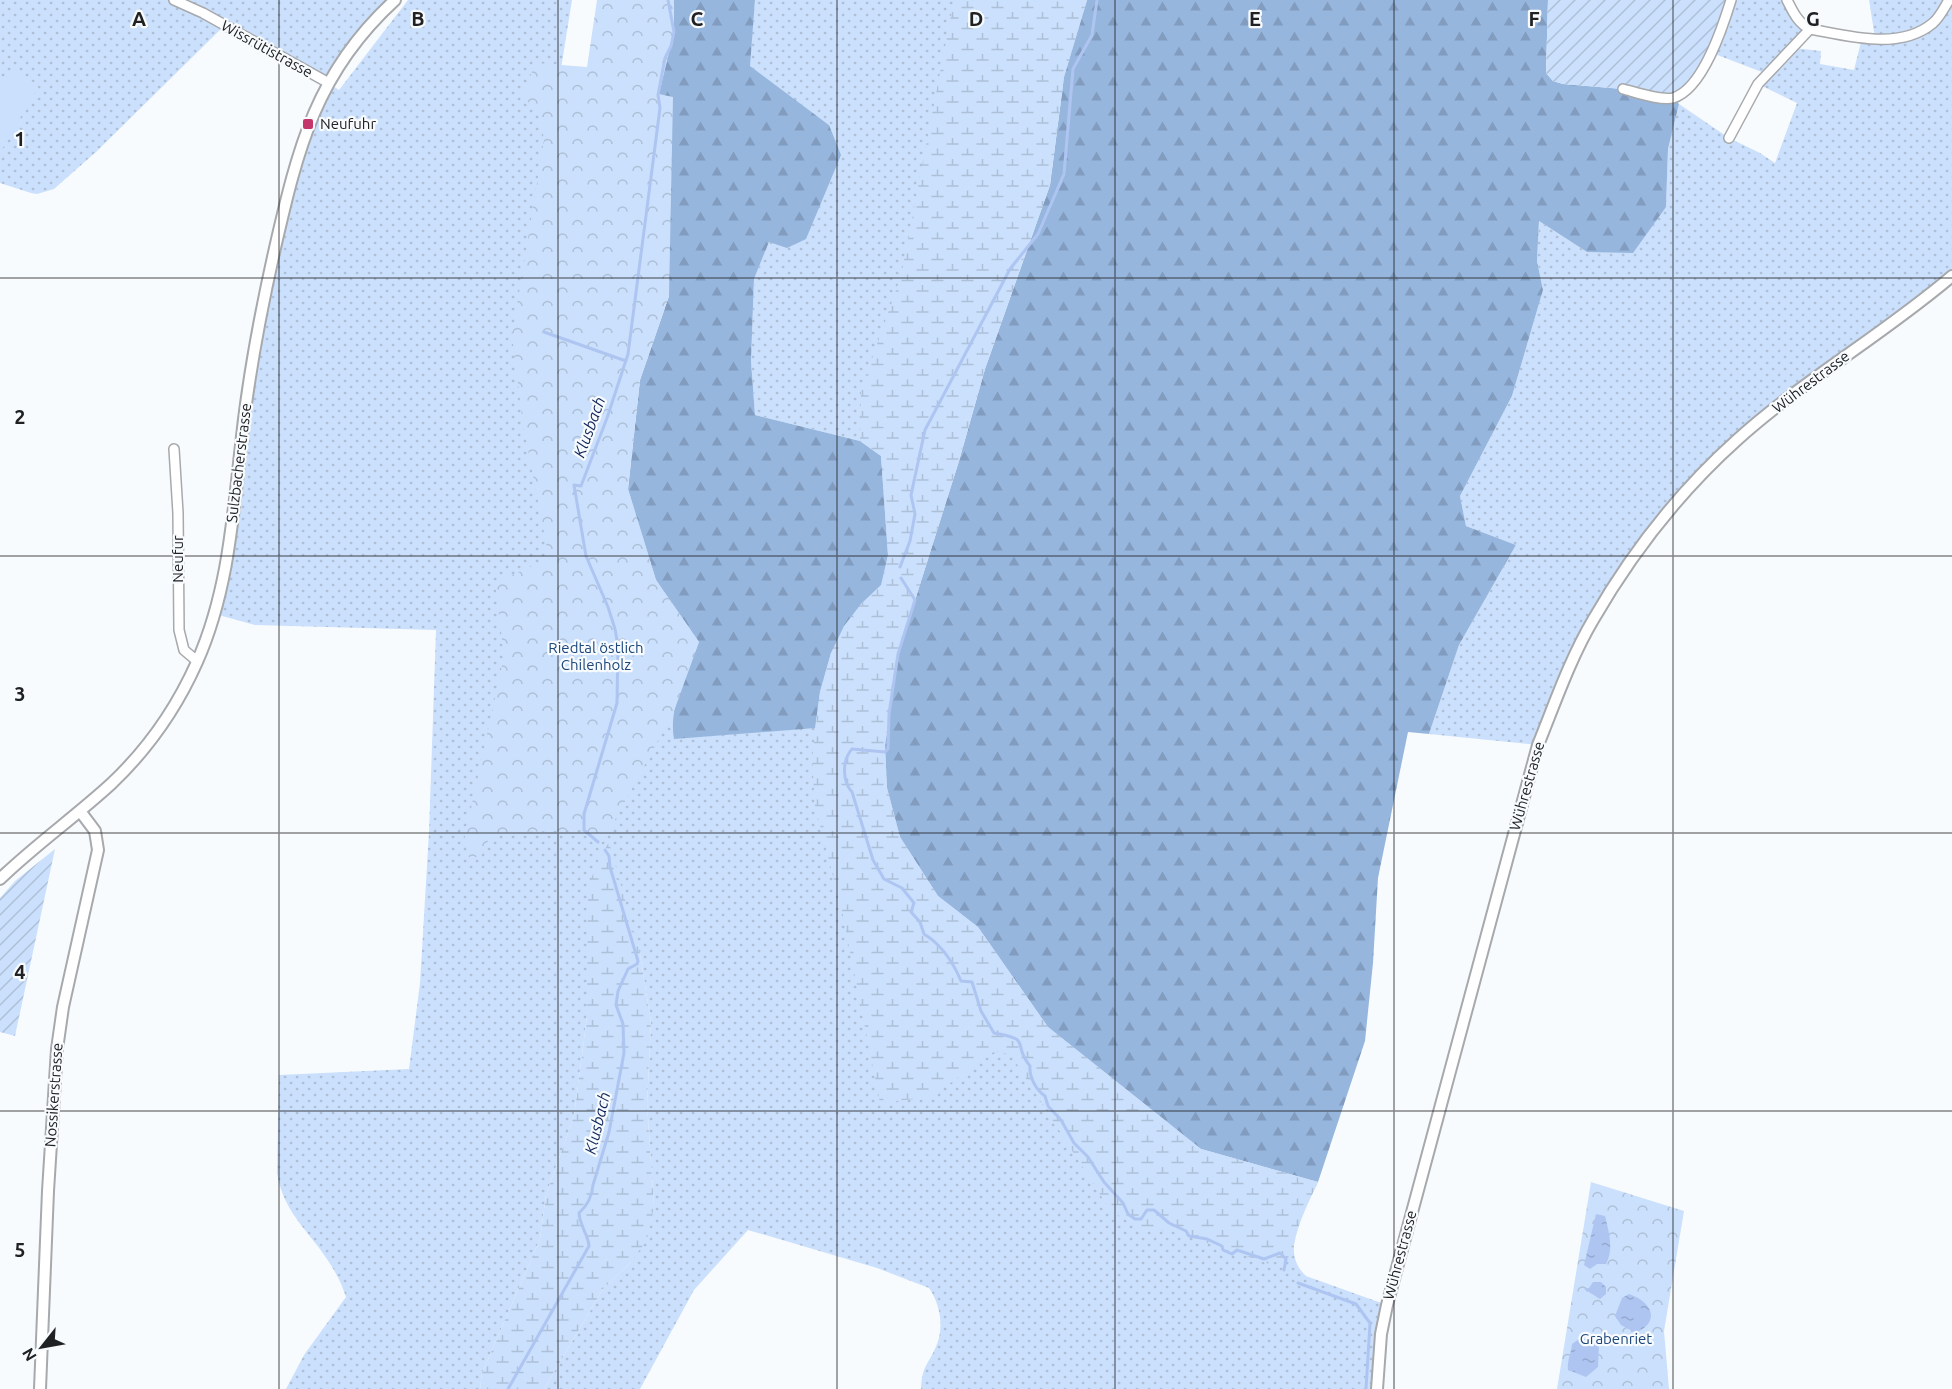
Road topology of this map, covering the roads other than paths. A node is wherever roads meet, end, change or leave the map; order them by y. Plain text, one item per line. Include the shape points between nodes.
1 (174, 0) edge
2 (395, 0) edge
3 (1731, 0) edge
4 (1787, 0) edge
5 (1948, 0) edge
6 (1810, 29) junction
7 (327, 82) junction
8 (1623, 89) dead end
9 (1730, 138) dead end
10 (1952, 276) edge
11 (174, 449) dead end
12 (197, 661) junction
13 (80, 811) junction
14 (0, 879) edge
15 (40, 1389) edge
16 (1377, 1389) edge

1 - 7 street, Wissrütistrasse
2 - 7 street, Sulzbacherstrasse via 350,49
3 - 8 street via 1712,53 1686,90 1674,98 1663,98
4 - 6 street via 1803,26
5 - 6 street via 1932,23 1906,36 1862,38
6 - 9 street via 1758,84
7 - 12 street, Sulzbacherstrasse via 298,153 266,286 249,377 226,569 215,614
10 - 16 street, Wührestrasse via 1739,438 1672,508 1628,565 1593,620 1538,745 1387,1305
11 - 12 street, Neufur via 179,630 184,650
12 - 13 street, Sulzbacherstrasse via 155,735 111,784
13 - 14 street, Sulzbacherstrasse
13 - 15 street, Nossikerstrasse via 95,831 98,850 57,1049

